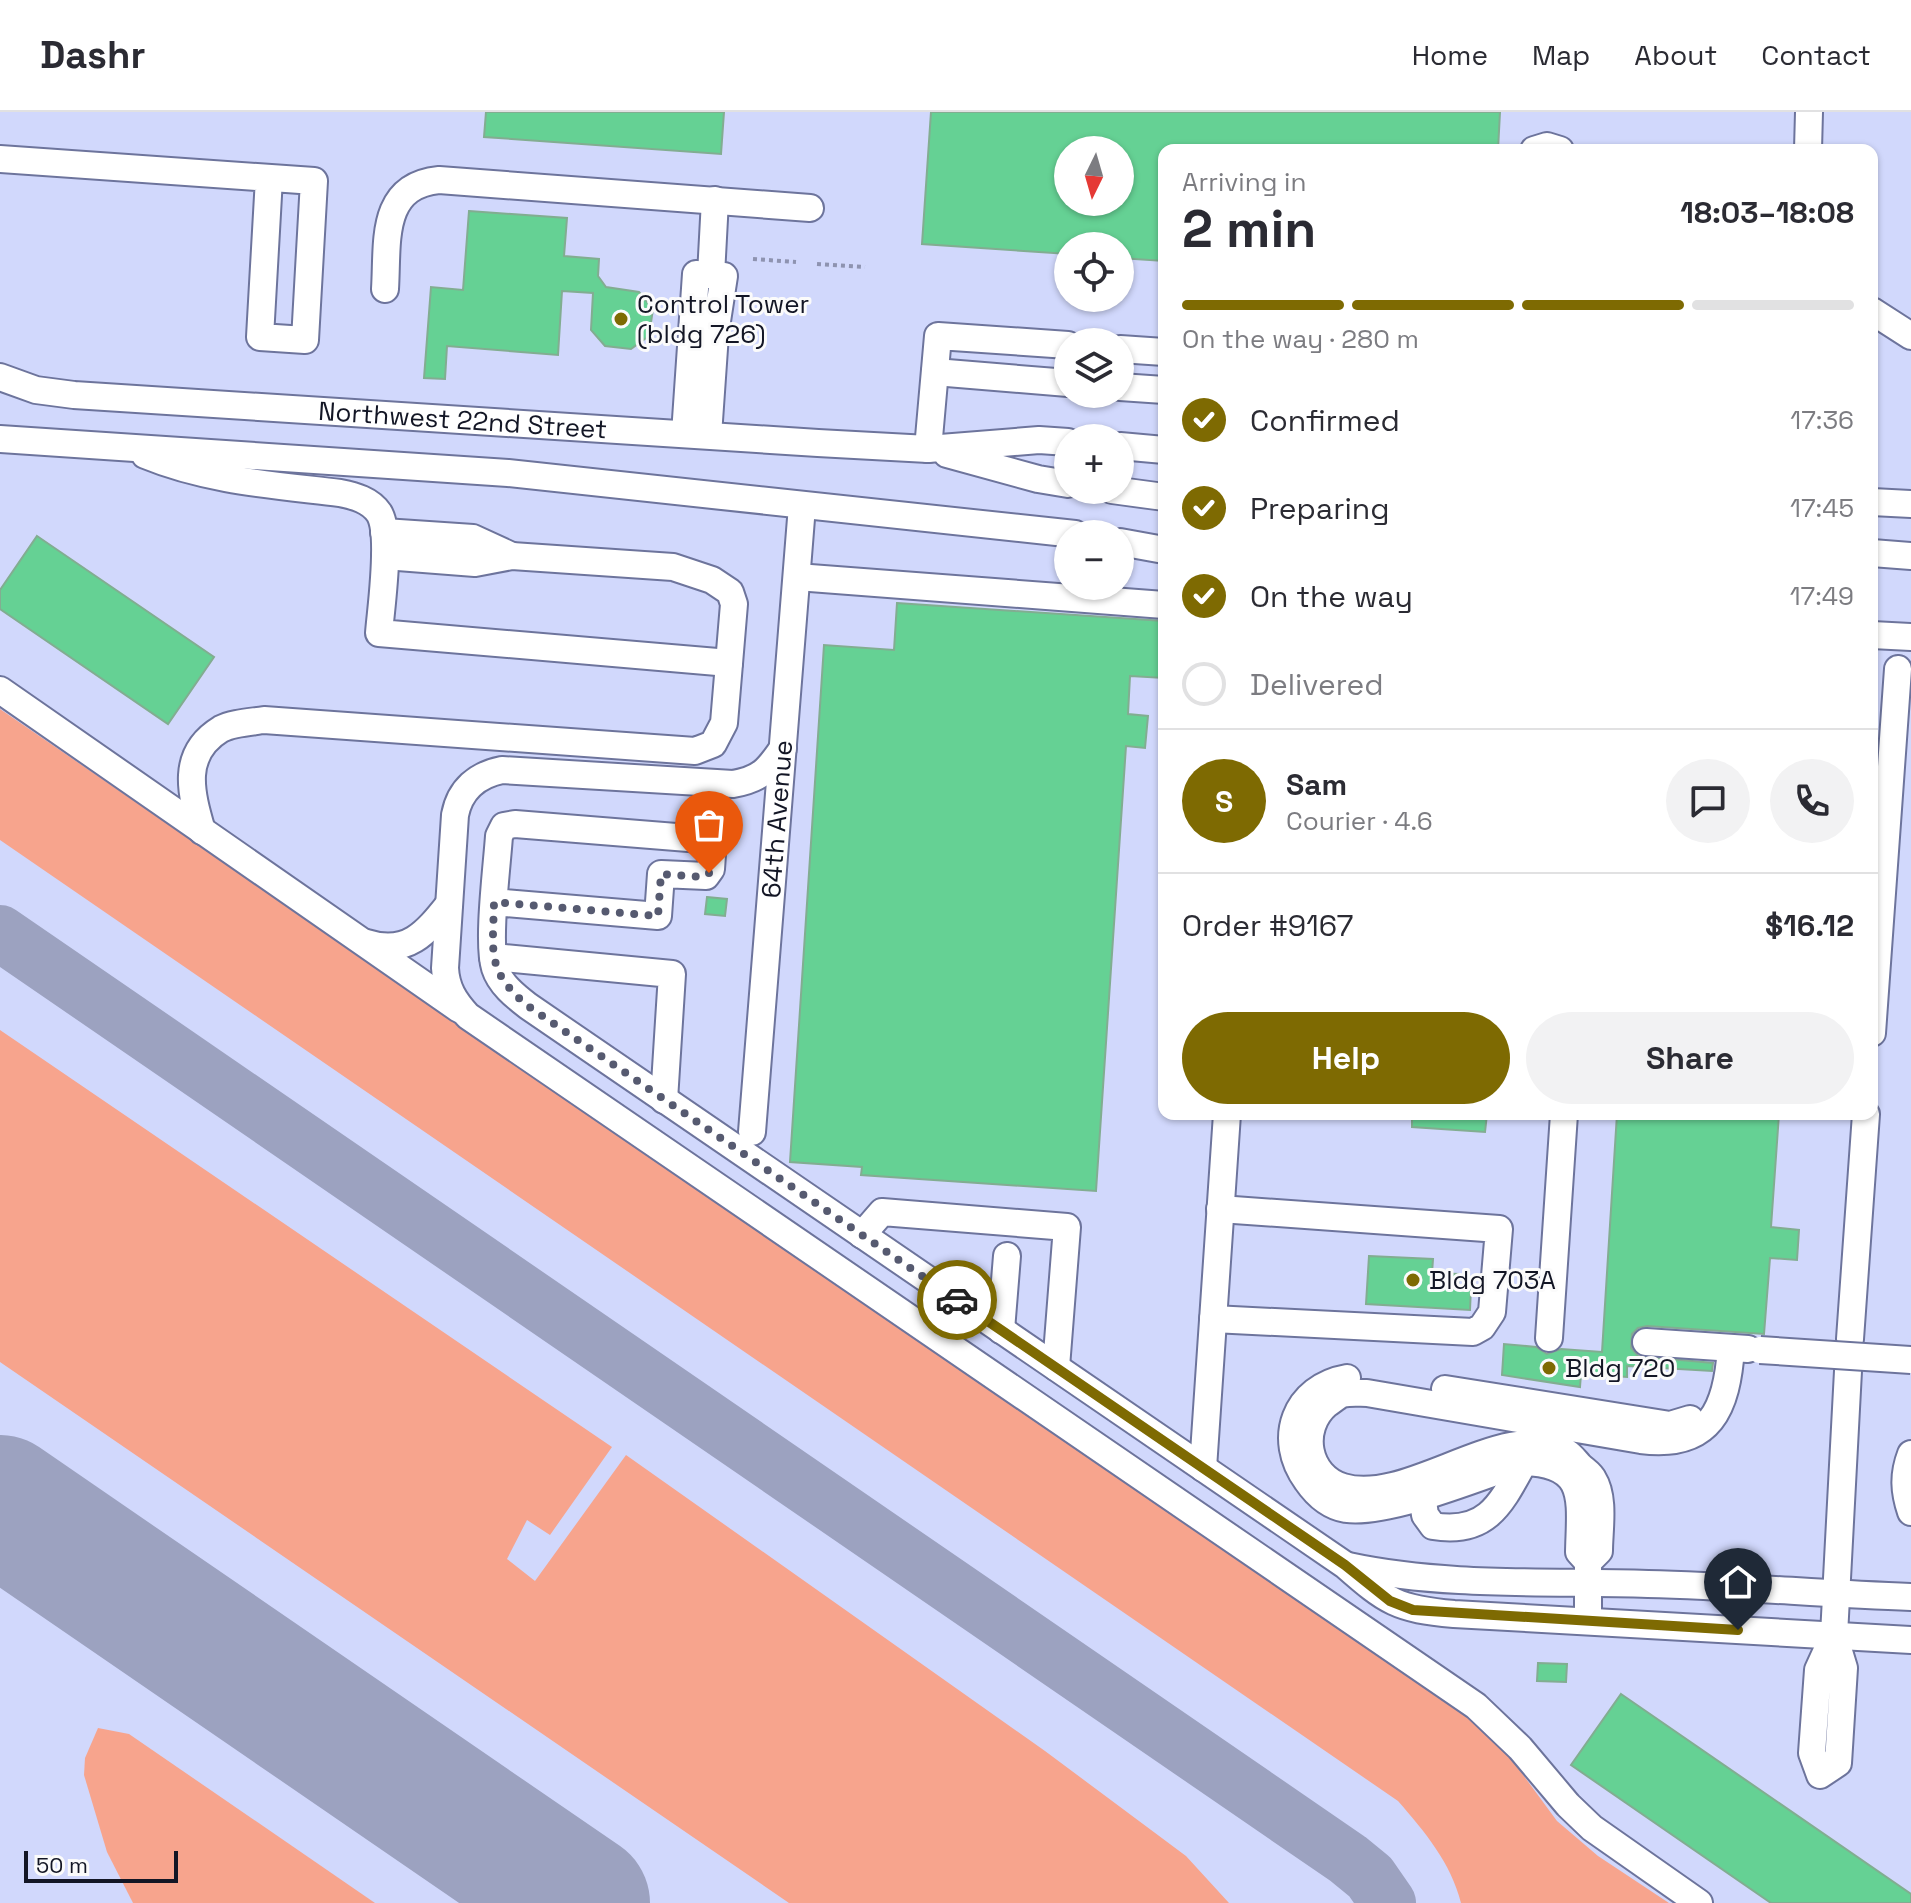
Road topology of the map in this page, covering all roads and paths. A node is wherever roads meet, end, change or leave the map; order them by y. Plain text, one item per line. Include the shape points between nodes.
1 (1809, 112) edge
2 (1808, 144) edge
3 (0, 159) edge
4 (269, 178) junction
5 (715, 200) junction
6 (810, 208) dead end
7 (753, 259) dead end
8 (796, 262) dead end
9 (817, 264) dead end
10 (865, 267) dead end
11 (385, 289) dead end
12 (1878, 315) edge
13 (1911, 336) edge
14 (1054, 344) edge
15 (1134, 350) edge
16 (1158, 352) edge
17 (935, 372) junction
18 (0, 377) edge
19 (1054, 382) edge
20 (1134, 388) edge
21 (1158, 390) edge
22 (696, 435) junction
23 (0, 439) edge
24 (1054, 441) edge
25 (124, 446) junction
26 (1134, 447) edge
27 (928, 449) junction
28 (1158, 449) edge
29 (1054, 482) edge
30 (1134, 493) edge
31 (1158, 496) edge
32 (1878, 502) edge
33 (1911, 504) edge
34 (802, 506) junction
35 (1054, 532) edge
36 (384, 544) junction
37 (1134, 545) edge
38 (1158, 549) edge
39 (1878, 553) edge
40 (1911, 556) edge
41 (797, 577) junction
42 (1158, 605) edge
43 (1878, 635) edge
44 (1911, 637) edge
45 (729, 663) junction
46 (1898, 669) dead end
47 (0, 690) edge
48 (783, 748) junction
49 (202, 831) junction
50 (494, 902) junction
51 (449, 904) junction
52 (360, 940) junction
53 (1878, 949) edge
54 (493, 957) junction
55 (468, 1016) junction
56 (664, 1100) junction
57 (1227, 1120) edge
58 (1564, 1120) edge
59 (1866, 1120) edge
60 (752, 1132) dead end
61 (1220, 1209) junction
62 (862, 1235) junction
63 (1007, 1256) dead end
64 (1213, 1319) junction
65 (1001, 1330) junction
66 (1549, 1338) dead end
67 (1850, 1339) dead end
68 (1646, 1342) dead end
69 (1724, 1360) junction
70 (1911, 1360) edge
71 (1056, 1367) junction
72 (1848, 1371) dead end
73 (1911, 1454) edge
74 (1524, 1462) junction
75 (1203, 1468) junction
76 (1421, 1486) junction
77 (1911, 1512) edge
78 (1345, 1565) junction
79 (1588, 1572) junction
80 (1836, 1594) junction
81 (1911, 1597) edge
82 (1588, 1620) junction
83 (1834, 1635) junction
84 (1911, 1640) edge
85 (1699, 1903) edge

1 - 2 street
3 - 4 street
4 - 4 street via 314,181 305,340 260,337
5 - 6 street
5 - 11 street via 423,182 406,191 392,216
5 - 22 street via 711,275 724,276
7 - 8 path
9 - 10 path
12 - 13 street
14 - 17 street via 938,336
15 - 16 street
17 - 19 street
17 - 27 street
18 - 22 street, Northwest 22nd Street via 36,390 74,395
20 - 21 street
22 - 27 street, Northwest 22nd Street
23 - 25 street
24 - 27 street, Northwest 22nd Street
25 - 34 street via 508,473
25 - 36 street via 210,476 356,496 379,513
26 - 28 street
27 - 29 street, Northwest 22nd Street
30 - 31 street
32 - 33 street
34 - 35 street
34 - 41 street, 64th Avenue
36 - 45 street via 473,538 512,556 673,567 712,580 730,592 734,604
36 - 45 street via 379,633
37 - 38 street
39 - 40 street
41 - 42 street
41 - 48 street, 64th Avenue
43 - 44 street
45 - 49 street via 724,723 713,744 695,751 264,720 223,728 201,746 190,775
46 - 53 street
47 - 49 street
48 - 51 street via 768,771 733,784 511,770 487,774 464,791 457,806
48 - 60 street, 64th Avenue
49 - 52 street
50 - 50 street via 504,826 713,840 706,876 661,874 658,916
50 - 54 street
51 - 52 street via 431,928 408,943 383,947
51 - 55 street via 446,982
52 - 55 street
54 - 56 street via 502,981 528,1006
54 - 56 street via 672,974
55 - 85 street via 1476,1706 1592,1828
56 - 62 street
57 - 61 street
58 - 66 street
59 - 67 street
61 - 64 street
61 - 64 street via 1499,1229 1492,1312 1473,1332
62 - 65 street
62 - 71 street via 882,1212 1067,1227
63 - 65 street
64 - 75 street
65 - 71 street
68 - 69 street
69 - 70 street, bridge via 1760,1350
69 - 76 street via 1726,1395 1707,1424 1689,1435 1661,1441 1367,1393 1340,1394 1315,1419 1310,1456 1323,1476 1378,1499
71 - 75 street
72 - 80 street
73 - 77 street via 1905,1475
74 - 76 street
74 - 76 street via 1503,1500 1488,1517 1471,1525 1433,1526 1425,1515
74 - 79 street via 1548,1463 1570,1476 1579,1497 1579,1552
75 - 78 street
76 - 79 street via 1507,1446 1543,1445 1567,1453 1594,1479 1600,1505 1599,1551
78 - 79 street via 1382,1573 1540,1583
78 - 82 street via 1401,1607
79 - 80 street
79 - 82 street
80 - 81 street
80 - 83 street
82 - 83 street
83 - 84 street

